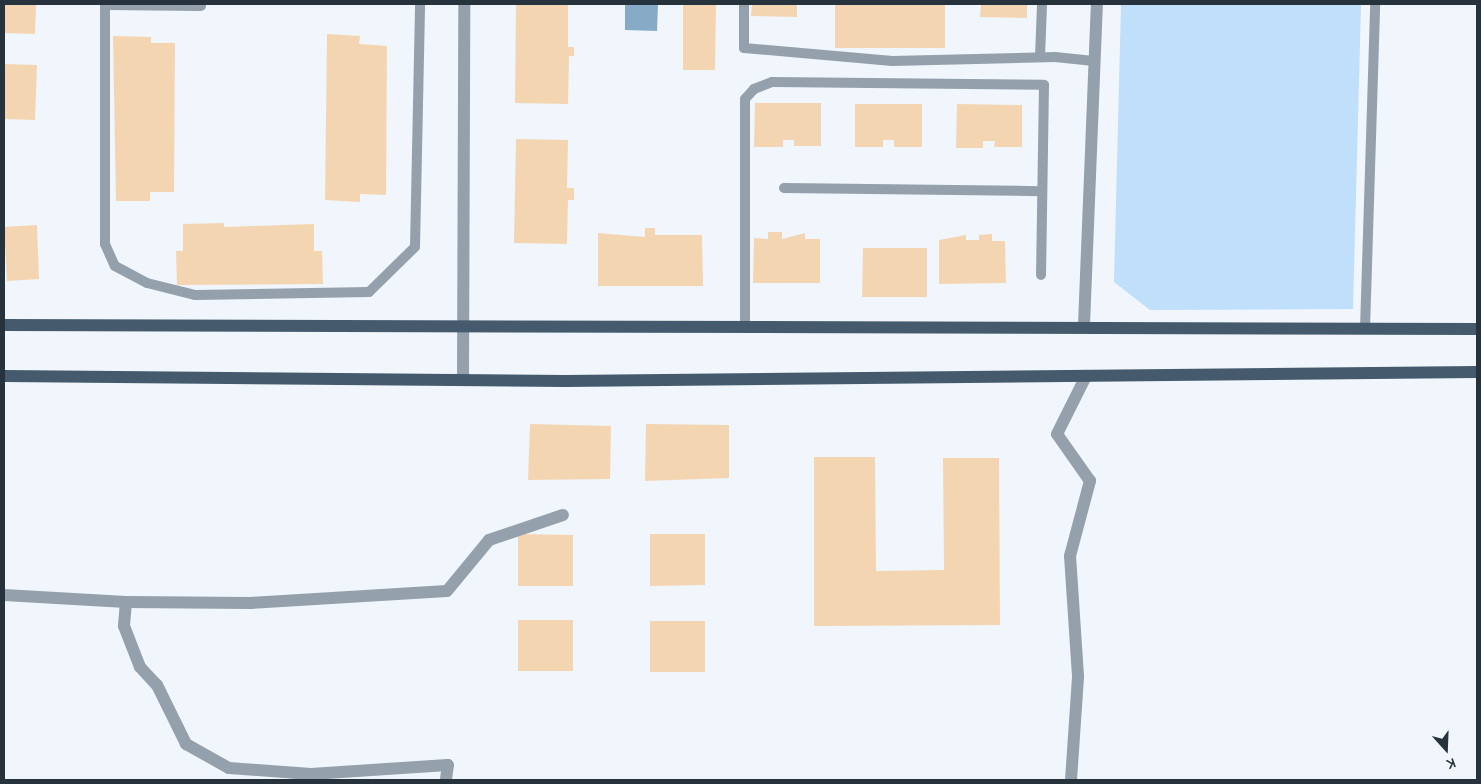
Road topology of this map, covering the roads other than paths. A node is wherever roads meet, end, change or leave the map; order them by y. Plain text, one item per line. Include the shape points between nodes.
1 (105, 4) edge
2 (420, 4) edge
3 (464, 4) edge
4 (744, 4) edge
5 (1042, 4) edge
6 (1097, 4) edge
7 (1375, 4) edge
8 (201, 6) dead end
9 (1040, 57) junction
10 (1094, 61) junction
11 (784, 188) dead end
12 (1042, 191) junction
13 (1041, 275) dead end
14 (4, 325) edge
15 (465, 325) junction
16 (745, 325) junction
17 (1084, 326) junction
18 (1365, 329) junction
19 (1477, 329) edge
20 (1477, 372) edge
21 (4, 376) edge
22 (1086, 376) junction
23 (463, 380) junction
24 (563, 515) dead end
25 (4, 595) edge
26 (126, 602) junction
27 (446, 780) edge
28 (1071, 780) edge

1 - 2 lane via 105,244 116,266 147,283 195,296 368,292 415,247
1 - 8 lane
3 - 15 street
4 - 9 lane via 744,48 892,61
5 - 9 lane
6 - 10 street
7 - 18 lane
9 - 10 lane
10 - 17 street
11 - 12 lane
12 - 13 lane
12 - 16 lane via 1044,86 772,82 754,89 745,100
14 - 15 main road
15 - 16 main road
15 - 23 street
16 - 17 main road
17 - 18 main road
18 - 19 main road
20 - 22 main road
21 - 23 main road
22 - 23 main road
22 - 28 street via 1057,434 1090,481 1070,556 1078,676
24 - 26 street via 489,540 447,591 250,603
25 - 26 street
26 - 27 street via 124,626 140,667 156,685 186,744 229,768 311,774 448,764

